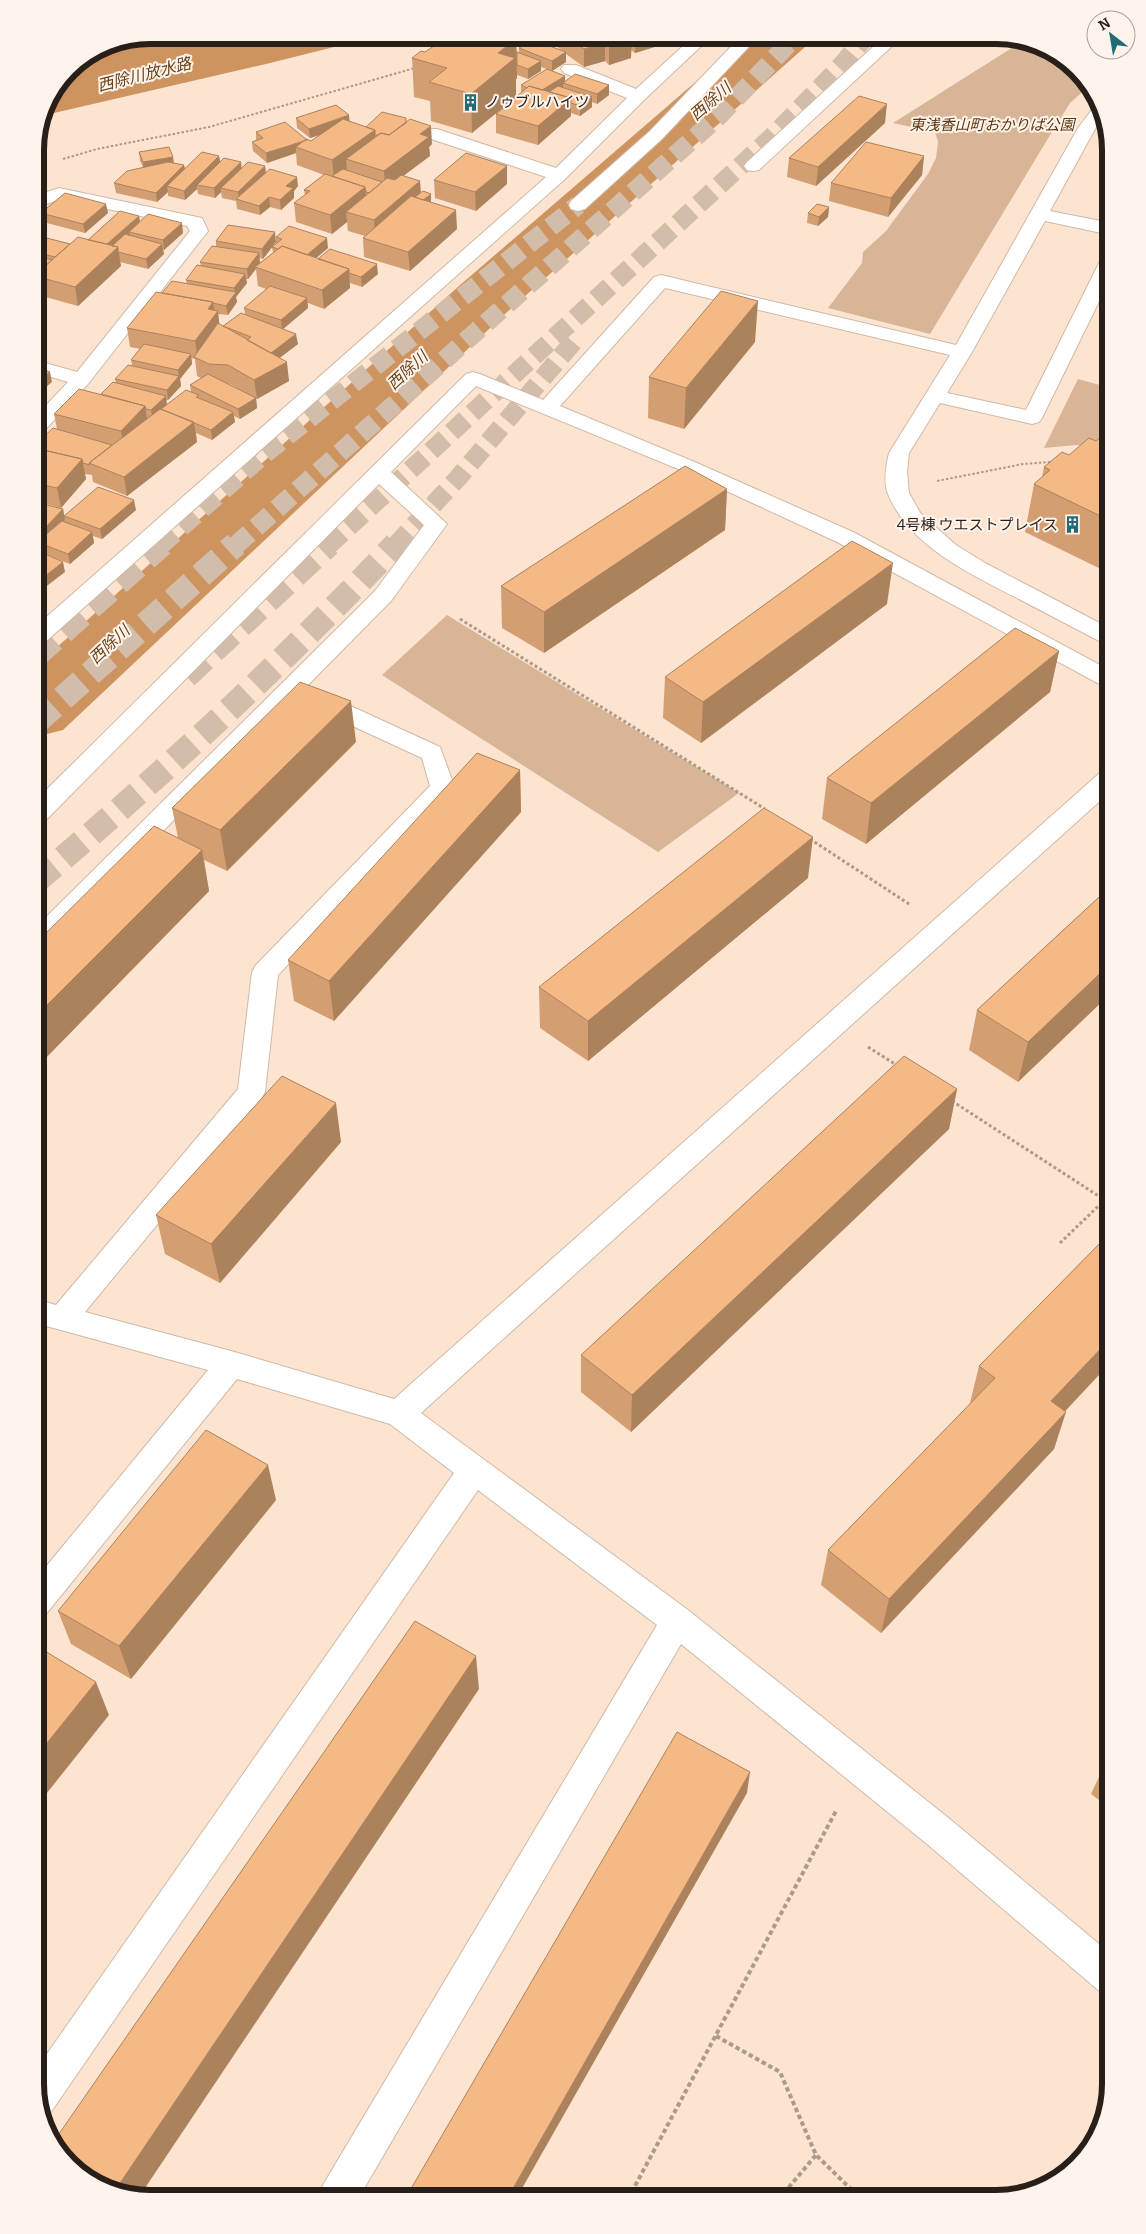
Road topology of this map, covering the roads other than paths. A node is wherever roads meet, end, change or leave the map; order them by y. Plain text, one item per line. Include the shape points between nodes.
1 (695, 44) edge
2 (743, 44) edge
3 (886, 44) edge
4 (570, 69) dead end
5 (638, 96) junction
6 (1097, 116) edge
7 (431, 133) edge
8 (753, 166) dead end
9 (559, 175) junction
10 (44, 199) edge
11 (578, 205) tunnel mouth
12 (1040, 214) junction
13 (1102, 227) edge
14 (1102, 276) edge
15 (962, 352) junction
16 (44, 369) edge
17 (81, 380) junction
18 (935, 396) junction
19 (547, 408) junction
20 (44, 420) edge
21 (378, 472) junction
22 (44, 632) edge
23 (1102, 633) edge
24 (1102, 676) edge
25 (291, 688) junction
26 (1102, 784) edge
27 (44, 807) edge
28 (44, 935) edge
29 (49, 1315) edge
30 (231, 1364) junction
31 (399, 1414) junction
32 (474, 1470) junction
33 (44, 1593) edge
34 (678, 1621) junction
35 (1102, 1968) edge
36 (44, 2090) edge
37 (342, 2190) edge

1 - 5 main road
2 - 11 main road via 656,135
3 - 8 main road
4 - 5 main road
5 - 9 main road
6 - 12 main road
7 - 9 main road
9 - 22 main road
10 - 17 main road via 59,193 194,222 199,231
12 - 13 main road
12 - 15 main road
14 - 18 main road via 1032,418
15 - 18 main road
15 - 19 main road via 661,281
16 - 17 main road
17 - 20 main road
18 - 23 main road via 900,453 896,472 898,493 912,518 948,550
19 - 21 main road via 474,378
19 - 24 main road via 690,467 845,537
21 - 25 main road via 436,524 383,596
21 - 27 main road
25 - 28 main road
25 - 29 main road via 432,753 443,788 264,972 251,1092
26 - 31 main road
29 - 30 main road
30 - 31 main road
30 - 33 main road
31 - 32 main road
32 - 34 main road
32 - 36 main road
34 - 35 main road
34 - 37 main road

